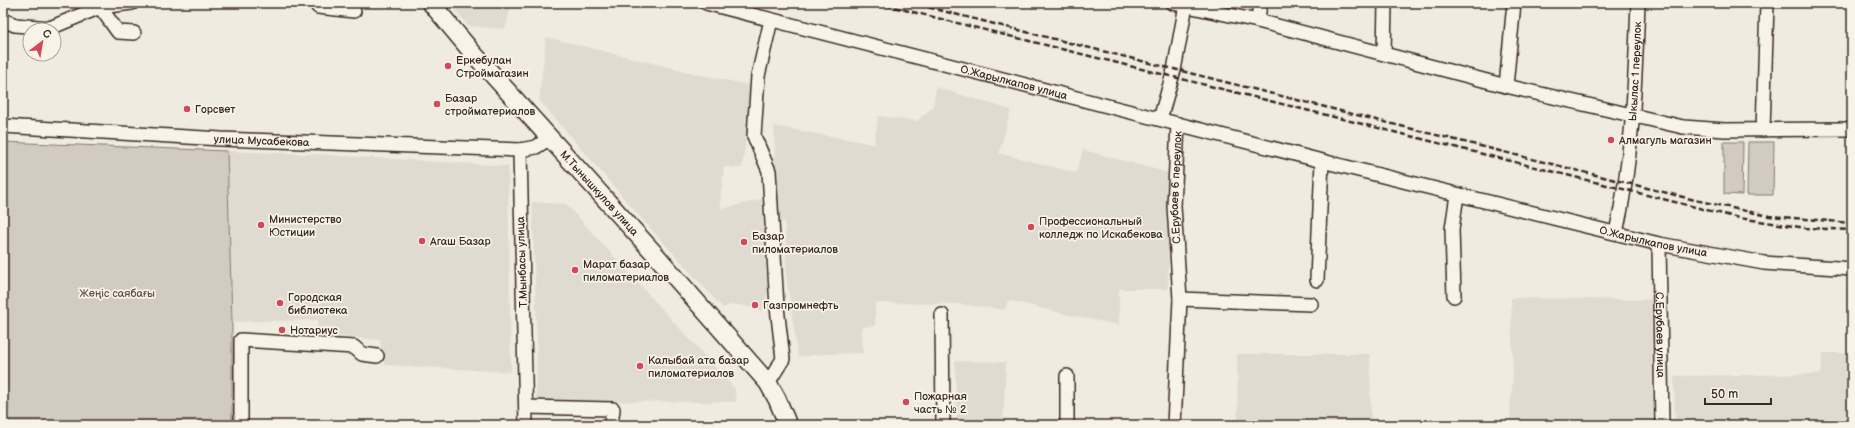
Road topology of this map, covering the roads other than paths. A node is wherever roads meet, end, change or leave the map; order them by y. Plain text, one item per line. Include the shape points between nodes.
1 (132, 3) edge
2 (319, 3) edge
3 (431, 3) edge
4 (706, 3) edge
5 (1260, 3) edge
6 (1385, 3) edge
7 (1514, 3) edge
8 (1638, 3) edge
9 (1767, 3) edge
10 (1179, 4) edge
11 (100, 7) junction
12 (354, 11) dead end
13 (3, 20) edge
14 (771, 20) junction
15 (1258, 20) junction
16 (134, 33) dead end
17 (1384, 53) junction
18 (1506, 86) junction
19 (1634, 117) junction
20 (1160, 119) junction
21 (1178, 124) junction
22 (3, 126) edge
23 (1852, 129) edge
24 (1763, 130) junction
25 (550, 138) junction
26 (520, 150) junction
27 (1322, 161) junction
28 (1457, 195) junction
29 (1616, 233) junction
30 (1659, 244) junction
31 (1852, 269) edge
32 (1317, 280) dead end
33 (1454, 296) dead end
34 (1180, 299) junction
35 (1311, 304) dead end
36 (942, 315) dead end
37 (377, 356) dead end
38 (1067, 376) dead end
39 (768, 383) junction
40 (526, 407) junction
41 (241, 425) edge
42 (526, 425) edge
43 (611, 425) edge
44 (788, 425) edge
45 (942, 425) edge
46 (1067, 425) edge
47 (1174, 425) edge
48 (1662, 425) edge

1 - 11 street
2 - 12 street via 318,7
3 - 25 main road, М.Тынышкулов улица
4 - 14 street, О.Жарылкапов улица
5 - 15 street
6 - 17 street
7 - 18 street
8 - 19 street, Ыкылас 1 переулок
9 - 24 street
10 - 15 street
10 - 20 street via 1174,70
11 - 13 street via 50,28 15,25
11 - 16 street via 118,32
14 - 20 street, О.Жарылкапов улица
14 - 39 street via 758,76 754,136 769,171 777,307 783,359
15 - 17 street
17 - 18 street
18 - 19 street
19 - 24 street via 1683,127
19 - 29 street, Ыкылас 1 переулок via 1625,189
20 - 21 street, О.Жарылкапов улица
21 - 27 street, О.Жарылкапов улица
21 - 34 street, С.Ерубаев 6 переулок via 1174,206
22 - 26 street, улица Мусабекова via 214,139
23 - 24 street
25 - 26 street via 536,147
25 - 39 main road, М.Тынышкулов улица
26 - 40 street, Т.Мынбасы улица
27 - 28 street, О.Жарылкапов улица
27 - 32 street
28 - 29 street, О.Жарылкапов улица
28 - 33 street via 1452,229
29 - 30 street, О.Жарылкапов улица
30 - 31 street, О.Жарылкапов улица via 1764,263
30 - 48 street, С.Ерубаев улица
34 - 35 street
34 - 47 street, С.Ерубаев 6 переулок
36 - 45 street
37 - 41 street via 362,354 354,347 241,340
38 - 46 street
39 - 44 main road, М.Тынышкулов улица
40 - 42 street, Т.Мынбасы улица
40 - 43 street via 613,409

